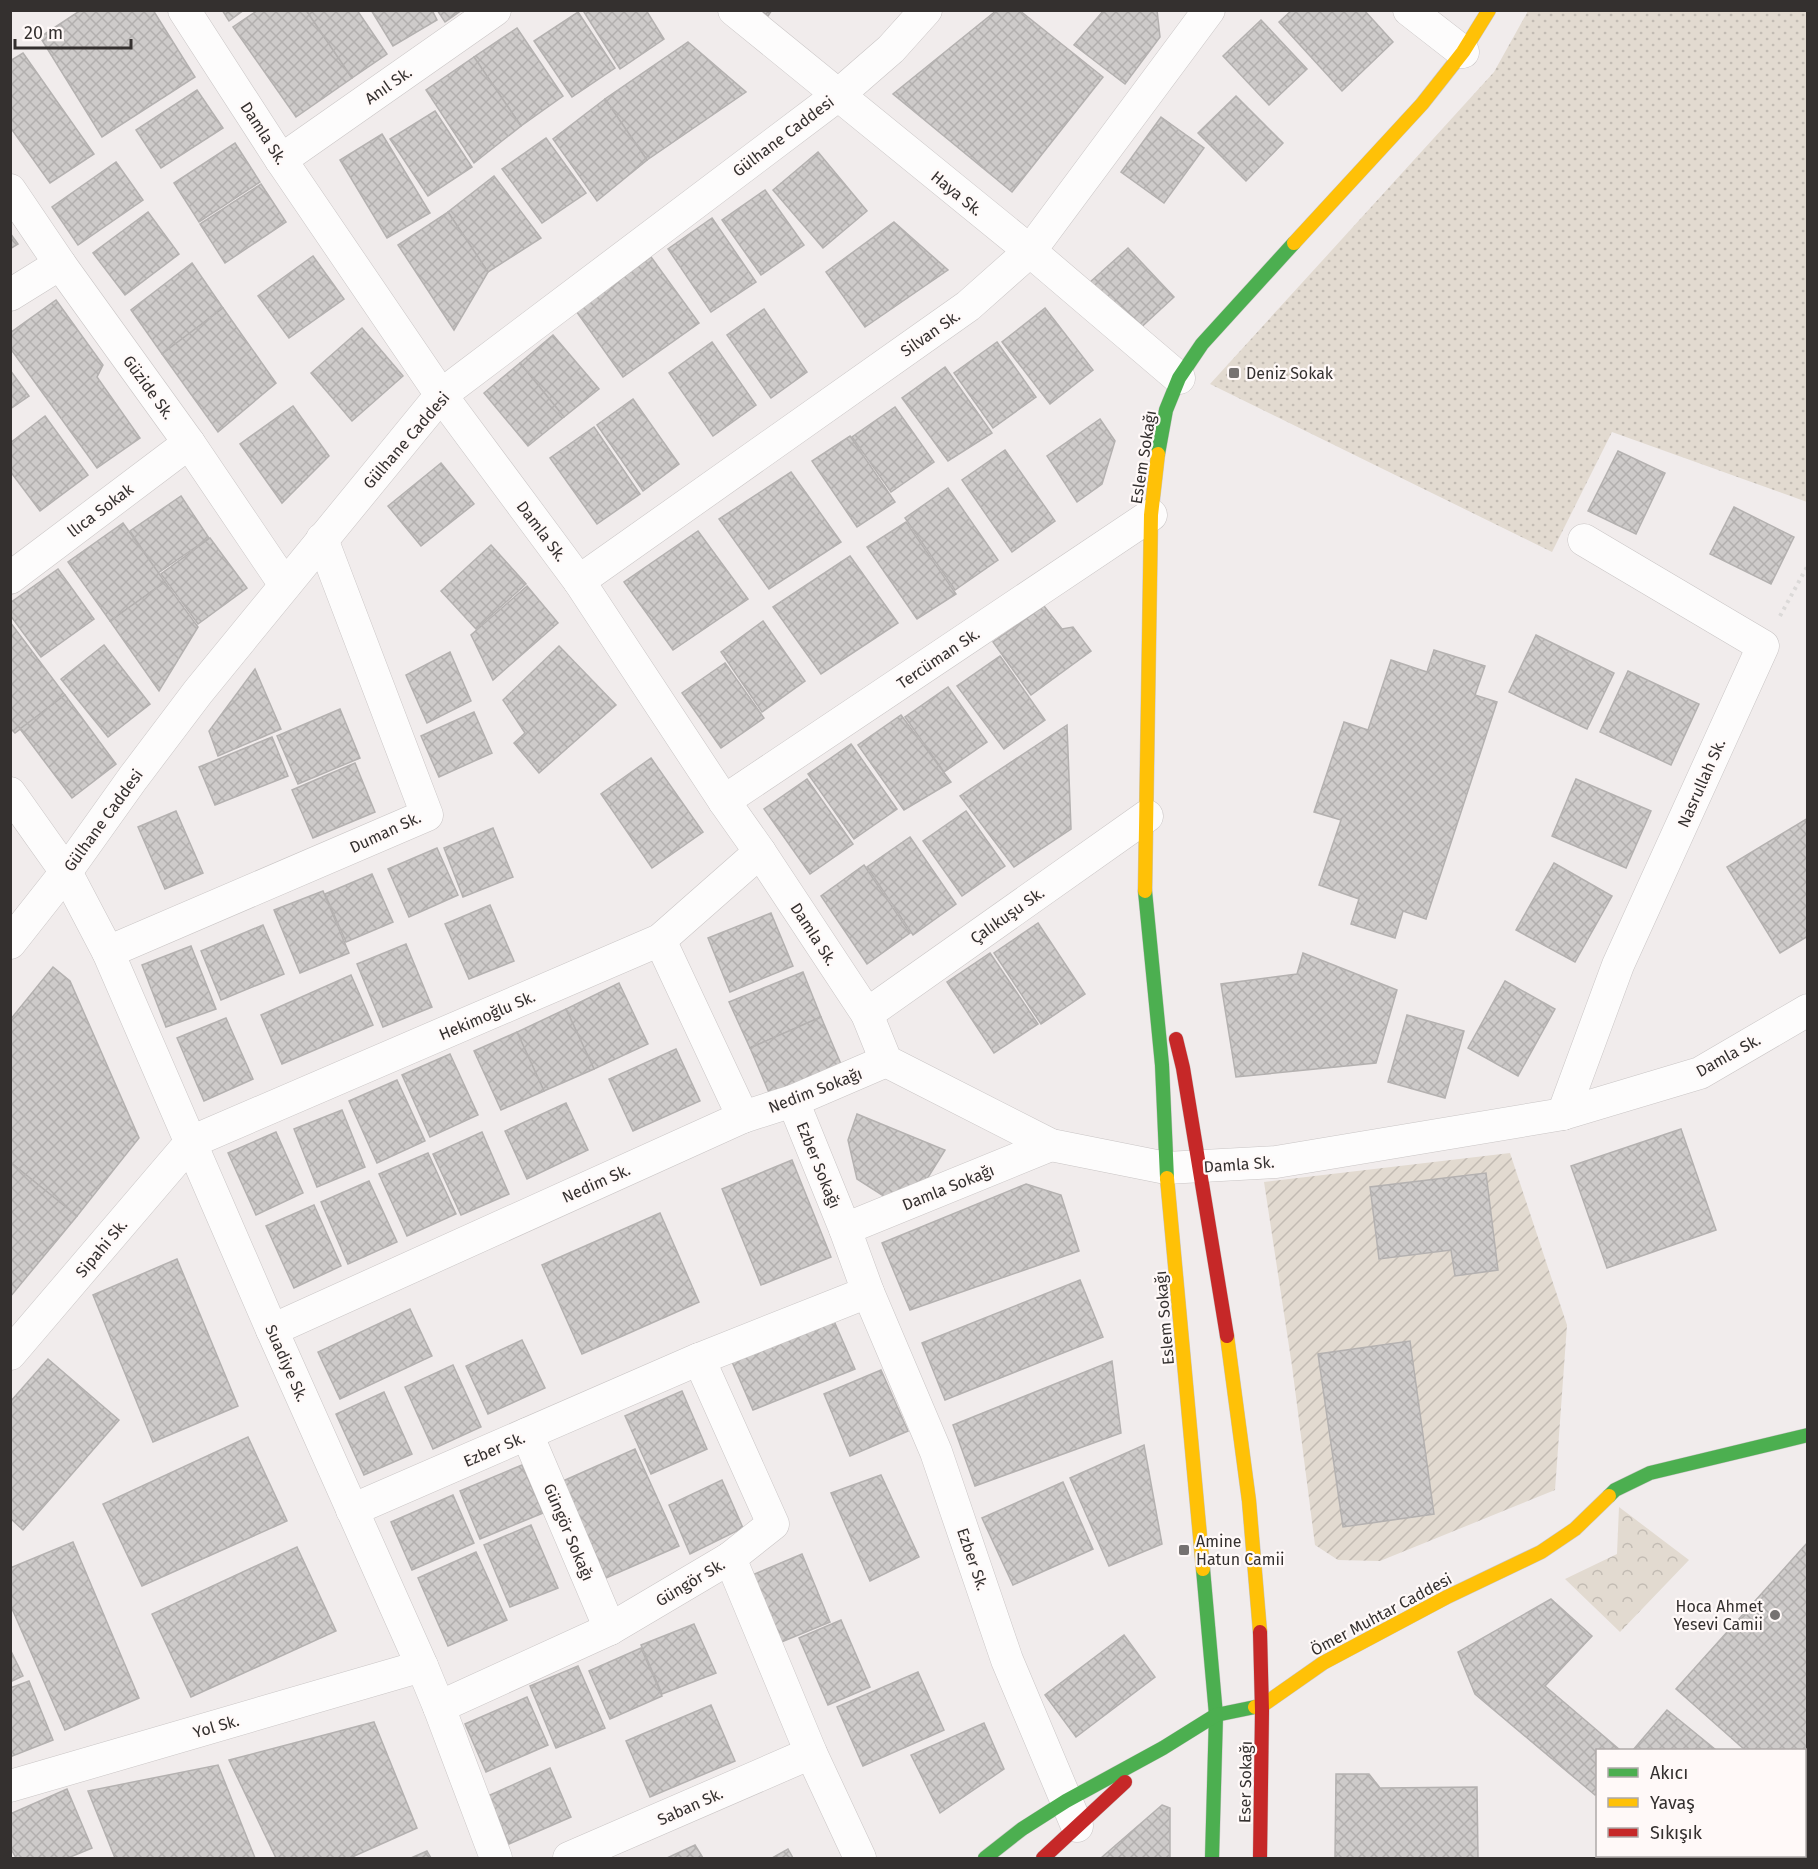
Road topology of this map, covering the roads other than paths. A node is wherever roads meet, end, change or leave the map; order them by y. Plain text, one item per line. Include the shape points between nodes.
1 (184, 10) edge
2 (495, 10) edge
3 (734, 10) edge
4 (926, 10) edge
5 (1209, 10) edge
6 (1409, 10) edge
7 (1489, 10) edge
8 (1463, 52) junction
9 (837, 96) junction
10 (281, 160) junction
11 (10, 190) edge
12 (1030, 251) junction
13 (60, 264) junction
14 (10, 295) edge
15 (1179, 378) junction
16 (441, 395) junction
17 (189, 443) junction
18 (1151, 515) junction
19 (322, 539) junction
20 (1584, 540) dead end
21 (10, 578) edge
22 (579, 581) junction
23 (285, 585) junction
24 (10, 793) edge
25 (724, 801) junction
26 (1147, 816) junction
27 (760, 852) junction
28 (66, 872) junction
29 (1148, 918) junction
30 (660, 940) junction
31 (10, 944) edge
32 (108, 952) junction
33 (1808, 1010) edge
34 (867, 1014) junction
35 (886, 1061) junction
36 (793, 1101) junction
37 (1563, 1114) junction
38 (743, 1117) junction
39 (191, 1142) junction
40 (1051, 1145) junction
41 (1199, 1167) junction
42 (1166, 1168) junction
43 (845, 1228) junction
44 (868, 1292) junction
45 (272, 1330) junction
46 (10, 1354) edge
47 (699, 1359) junction
48 (527, 1434) junction
49 (1808, 1435) edge
50 (352, 1510) junction
51 (730, 1558) junction
52 (610, 1629) junction
53 (422, 1666) junction
54 (1263, 1705) junction
55 (439, 1707) junction
56 (1216, 1715) junction
57 (1162, 1748) junction
58 (811, 1753) junction
59 (10, 1786) edge
60 (1072, 1814) junction
61 (496, 1858) edge
62 (569, 1858) edge
63 (860, 1858) edge
64 (985, 1858) edge
65 (1043, 1858) edge
66 (1212, 1858) edge
67 (1260, 1858) edge

1 - 10 street, Damla Sk.
2 - 10 street, Anıl Sk.
3 - 9 street, Haya Sk.
4 - 9 street, Gülhane Caddesi via 891,49
5 - 12 street, Silvan Sk.
6 - 8 street
7 - 8 street, Eslem Sokağı
8 - 15 street, Eslem Sokağı via 1422,104 1202,344
9 - 12 street, Haya Sk.
9 - 16 street, Gülhane Caddesi
10 - 16 street, Damla Sk.
11 - 13 street, Güzide Sk.
12 - 15 street, Haya Sk.
12 - 22 street, Silvan Sk. via 968,306
13 - 14 street
13 - 17 street, Güzide Sk.
15 - 18 street, Eslem Sokağı via 1164,419
16 - 19 street, Gülhane Caddesi
16 - 22 street, Damla Sk.
17 - 21 street, llıca Sokak
17 - 23 street, Güzide Sk.
18 - 25 street, Tercüman Sk.
18 - 26 street, Eslem Sokağı
19 - 23 street, Gülhane Caddesi
19 - 32 street, Duman Sk. via 427,815
20 - 37 street, Nasrullah Sk. via 1763,646 1618,965
22 - 25 street, Damla Sk.
23 - 28 street, Gülhane Caddesi via 140,768
24 - 28 street, Suadiye Sk.
25 - 27 street, Damla Sk.
26 - 29 street, Eslem Sokağı
26 - 34 street, Çalıkuşu Sk.
27 - 30 street, Hekimoğlu Sk.
27 - 34 street, Damla Sk.
28 - 31 street, Gülhane Caddesi
28 - 32 street, Suadiye Sk.
29 - 41 street, Eslem Sokağı via 1183,1068
29 - 42 street, Eslem Sokağı via 1162,1065
30 - 38 street
30 - 39 street, Hekimoğlu Sk.
32 - 39 street, Suadiye Sk.
33 - 37 street, Damla Sk. via 1700,1073
34 - 35 street, Damla Sk.
35 - 36 street, Nedim Sokağı
35 - 40 street, Damla Sk.
36 - 38 street, Nedim Sokağı
36 - 43 street, Ezber Sokağı
37 - 41 street, Damla Sk. via 1276,1162
38 - 45 street, Nedim Sk.
39 - 45 street, Suadiye Sk.
39 - 46 street, Sipahi Sk.
40 - 42 street, Damla Sk.
40 - 43 street, Damla Sokağı
41 - 42 street, Damla Sk.
41 - 54 street, Eslem Sokağı via 1238,1417 1255,1563
42 - 56 street, Eslem Sokağı
43 - 44 street, Ezber Sk.
44 - 47 street, Ezber Sk.
44 - 60 street, Ezber Sk. via 936,1452 1007,1660
45 - 50 street, Suadiye Sk.
47 - 48 street, Ezber Sk.
47 - 51 street, Güngör Sk. via 773,1524
48 - 50 street, Ezber Sk.
48 - 52 street, Güngör Sokağı
49 - 54 street, Ömer Muhtar Caddesi via 1650,1473 1615,1490 1575,1528 1541,1552 1323,1663
50 - 53 street, Suadiye Sk.
51 - 52 street, Güngör Sk.
51 - 58 street
52 - 55 street, Güngör Sk.
53 - 55 street, Suadiye Sk.
53 - 59 street, Yol Sk.
54 - 56 street, Ömer Muhtar Caddesi
54 - 67 street, Eser Sokağı
55 - 61 street, Suadiye Sk.
56 - 57 street, Ömer Muhtar Caddesi
56 - 66 street, Eser Sokağı
57 - 60 street
57 - 60 street, Ömer Muhtar Caddesi
58 - 62 street, Saban Sk.
58 - 63 street
60 - 64 street, Ömer Muhtar Caddesi via 1022,1829
60 - 65 street

